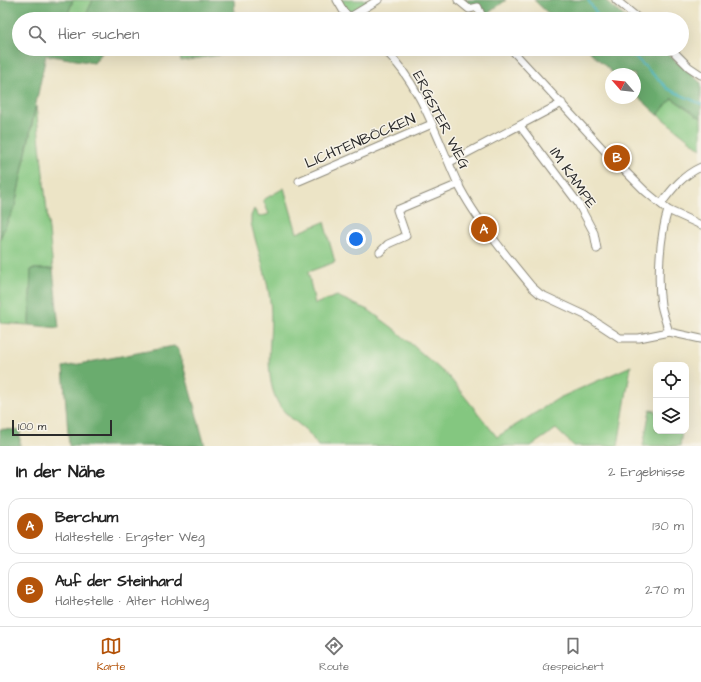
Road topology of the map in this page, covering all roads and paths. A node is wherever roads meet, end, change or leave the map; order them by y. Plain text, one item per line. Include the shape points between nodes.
1 (337, 0) edge
2 (378, 0) edge
3 (458, 0) edge
4 (616, 0) edge
5 (346, 12) edge
6 (360, 12) edge
7 (480, 12) edge
8 (631, 12) edge
9 (391, 56) edge
10 (518, 56) edge
11 (678, 56) edge
12 (701, 75) edge
13 (562, 103) junction
14 (432, 124) junction
15 (520, 126) junction
16 (450, 162) junction
17 (701, 167) edge
18 (299, 181) dead end
19 (459, 184) junction
20 (661, 204) junction
21 (668, 210) junction
22 (701, 225) edge
23 (597, 249) dead end
24 (380, 252) dead end
25 (669, 332) junction
26 (701, 339) edge

1 - 5 street
2 - 6 street
3 - 7 street via 469,9 478,7
4 - 8 street
9 - 14 street, ERGSTER WEG via 415,90
10 - 13 street
11 - 12 street
13 - 15 street
13 - 20 street via 604,150
14 - 16 street, ERGSTER WEG
14 - 18 street, LICHTENBÖCKEN
15 - 16 street
15 - 23 street, IM KAMPE via 578,203 594,233
16 - 19 street, ERGSTER WEG
17 - 20 street via 692,171 675,186
19 - 24 street, ERGSTER WEG via 397,210 406,236 388,244
19 - 25 street, ERGSTER WEG via 476,213 540,294 585,315 620,338 639,338
20 - 21 street
21 - 22 street
21 - 25 street via 664,222 660,284 661,305
25 - 26 street, ERGSTER WEG

